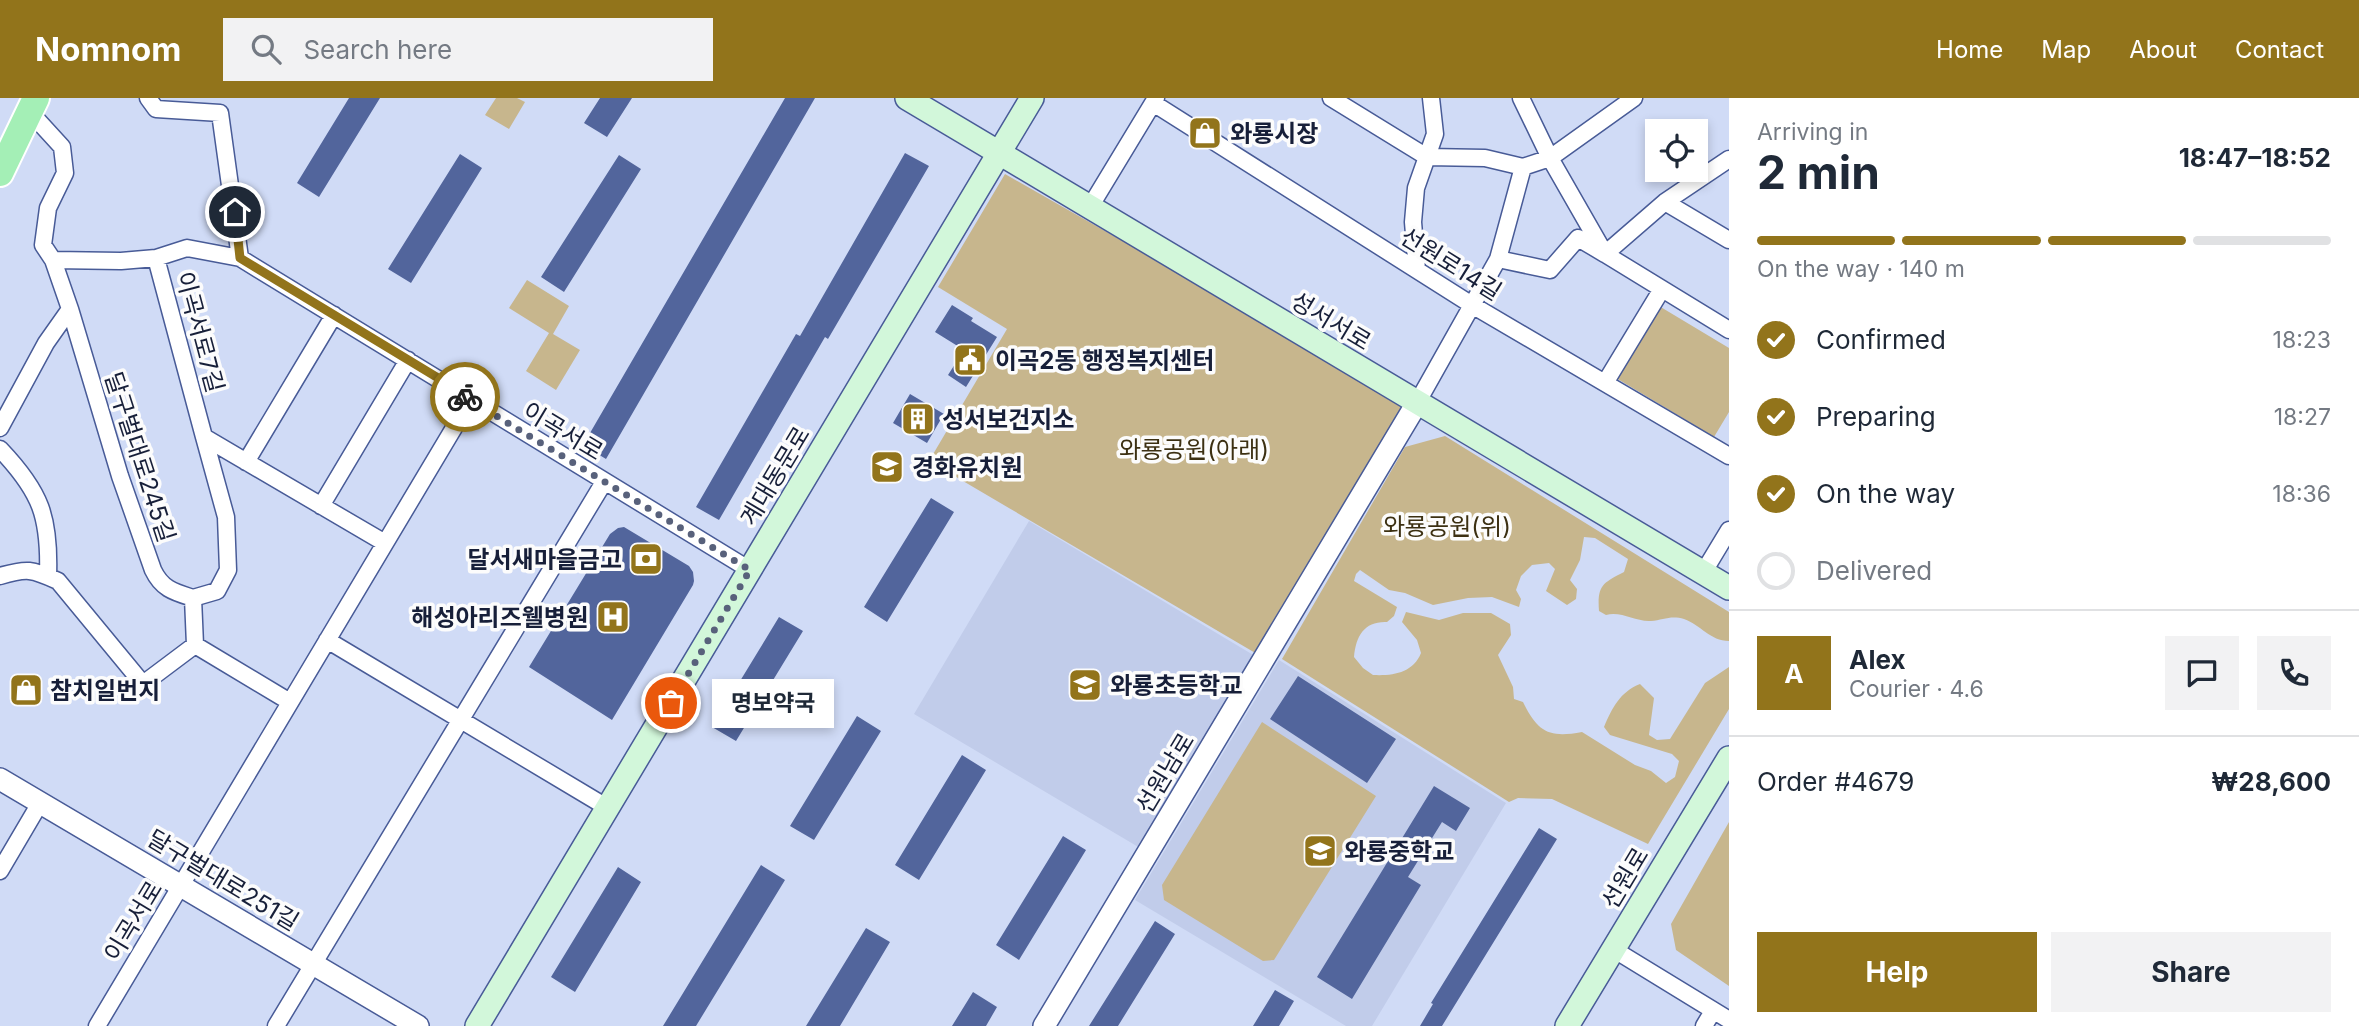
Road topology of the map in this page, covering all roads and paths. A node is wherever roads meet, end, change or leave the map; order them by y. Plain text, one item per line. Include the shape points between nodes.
1 (148, 98) edge
2 (907, 98) edge
3 (1032, 98) edge
4 (1331, 98) edge
5 (1431, 98) edge
6 (1521, 98) edge
7 (1634, 98) edge
8 (1155, 101) edge
9 (33, 105) edge
10 (999, 153) junction
11 (1427, 157) junction
12 (1550, 158) junction
13 (1729, 159) edge
14 (1523, 167) junction
15 (0, 173) edge
16 (1665, 202) junction
17 (1090, 207) junction
18 (1729, 240) edge
19 (1605, 254) junction
20 (156, 258) junction
21 (240, 258) junction
22 (1498, 259) junction
23 (53, 260) junction
24 (1417, 270) junction
25 (1662, 289) junction
26 (1472, 305) junction
27 (70, 309) junction
28 (334, 316) junction
29 (1729, 330) edge
30 (408, 360) junction
31 (1605, 383) junction
32 (470, 401) junction
33 (1417, 403) junction
34 (0, 428) edge
35 (204, 437) junction
36 (0, 449) edge
37 (1729, 456) edge
38 (246, 462) junction
39 (604, 482) junction
40 (321, 506) junction
41 (1729, 530) edge
42 (385, 543) junction
43 (750, 570) junction
44 (1703, 573) junction
45 (0, 576) edge
46 (48, 576) junction
47 (1729, 589) edge
48 (192, 598) junction
49 (327, 640) junction
50 (195, 645) junction
51 (290, 702) junction
52 (460, 720) junction
53 (1729, 758) edge
54 (0, 779) edge
55 (40, 803) junction
56 (608, 808) junction
57 (0, 871) edge
58 (181, 885) junction
59 (1613, 949) junction
60 (313, 963) junction
61 (1713, 1011) junction
62 (1729, 1020) edge
63 (97, 1026) edge
64 (276, 1026) edge
65 (418, 1026) edge
66 (477, 1026) edge
67 (1044, 1026) edge
68 (1567, 1026) edge
69 (1704, 1026) edge

1 - 21 street via 156,109 220,113
2 - 10 main road, 성서서로
3 - 10 main road, 계대동문로
4 - 11 street
5 - 11 street via 1435,134
6 - 12 street
7 - 12 street
8 - 17 street
8 - 24 street, 선원로14길
9 - 15 main road
9 - 23 street, 달구벌대로245길 via 62,147 65,173 48,208 43,245
10 - 17 main road, 성서서로
10 - 43 main road, 계대동문로
11 - 14 street via 1485,158
11 - 24 street via 1413,210
12 - 14 street
12 - 19 street
13 - 16 street
14 - 22 street
16 - 18 street
16 - 19 street
17 - 33 main road, 성서서로
19 - 22 street via 1578,238 1550,270
19 - 25 street
20 - 21 street via 187,248
20 - 23 street, 이곡서로7길
20 - 35 street, 이곡서로7길
21 - 28 street
22 - 26 street
23 - 27 street, 달구벌대로245길
24 - 26 street, 선원로14길
25 - 29 street
25 - 31 street
26 - 31 street, 선원로14길
26 - 33 street
27 - 34 street
27 - 48 street, 달구벌대로245길 via 153,570 159,583
28 - 30 street
28 - 38 street
30 - 32 street
30 - 40 street
31 - 37 street, 선원로14길
32 - 39 street, 이곡서로
32 - 42 street, 이곡서로
33 - 44 main road, 성서서로
33 - 67 street, 선원남로
35 - 38 street
35 - 48 street, 이곡서로7길 via 226,517 229,570 217,591
36 - 46 street via 24,474 36,496 47,529
38 - 40 street
39 - 43 street
39 - 52 street, 이곡서로
40 - 42 street
41 - 44 street
42 - 49 street, 이곡서로
43 - 56 main road, 계대동문로
44 - 47 main road, 성서서로
45 - 46 street via 22,569
46 - 50 street via 58,581 143,684
48 - 50 street
49 - 51 street, 이곡서로
49 - 52 street
50 - 51 street
51 - 58 street, 이곡서로
52 - 56 street
52 - 60 street, 이곡서로
53 - 59 main road, 선원로
54 - 55 street, 달구벌대로251길
55 - 57 street
55 - 58 street, 달구벌대로251길
56 - 66 main road, 계대동문로
58 - 60 street, 달구벌대로251길
58 - 63 street, 이곡서로
59 - 61 street
59 - 68 main road, 선원로
60 - 64 street, 이곡서로
60 - 65 street, 달구벌대로251길
61 - 62 street
61 - 69 street

